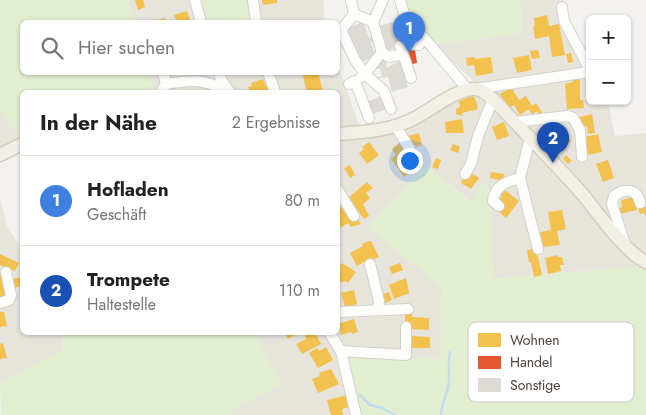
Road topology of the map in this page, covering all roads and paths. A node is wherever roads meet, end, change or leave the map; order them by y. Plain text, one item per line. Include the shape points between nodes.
1 (195, 0) edge
2 (253, 0) edge
3 (351, 0) edge
4 (383, 0) edge
5 (400, 0) edge
6 (562, 7) dead end
7 (354, 14) junction
8 (201, 20) edge
9 (256, 20) edge
10 (373, 22) junction
11 (410, 22) junction
12 (402, 44) junction
13 (419, 45) dead end
14 (382, 52) junction
15 (365, 74) junction
16 (163, 75) edge
17 (220, 75) edge
18 (269, 75) edge
19 (411, 78) dead end
20 (164, 88) edge
21 (224, 90) edge
22 (228, 90) edge
23 (274, 90) edge
24 (471, 90) junction
25 (493, 99) junction
26 (391, 109) dead end
27 (369, 118) dead end
28 (515, 122) junction
29 (395, 126) junction
30 (340, 134) edge
31 (530, 138) junction
32 (20, 145) edge
33 (413, 154) dead end
34 (0, 155) edge
35 (582, 157) dead end
36 (465, 174) dead end
37 (520, 178) junction
38 (340, 193) edge
39 (640, 203) dead end
40 (499, 206) dead end
41 (354, 216) dead end
42 (625, 245) junction
43 (538, 249) dead end
44 (646, 262) edge
45 (370, 264) dead end
46 (6, 272) dead end
47 (0, 302) edge
48 (408, 309) dead end
49 (378, 310) junction
50 (340, 312) edge
51 (406, 327) dead end
52 (331, 335) edge
53 (342, 351) junction
54 (356, 415) edge

1 - 8 street
2 - 9 street
3 - 7 street
4 - 10 street
5 - 11 street
6 - 24 street via 564,22 589,72
7 - 10 street
7 - 15 street via 341,30
10 - 14 street
11 - 12 street
11 - 24 street
12 - 13 street
12 - 14 street via 389,57
12 - 19 street
14 - 15 street
15 - 26 street via 384,91
15 - 27 street via 352,82
16 - 20 street
17 - 22 street
18 - 23 street
20 - 21 street via 190,80 204,81
24 - 25 main road via 480,90
24 - 29 main road
25 - 28 main road
25 - 36 street
28 - 31 main road
28 - 35 street via 573,118 580,130
29 - 30 main road
29 - 33 street
31 - 37 street
31 - 42 main road
32 - 34 main road
37 - 40 street via 497,190 493,201
37 - 43 street
38 - 41 street
39 - 42 street via 630,191 621,191 614,196 612,204
42 - 44 main road
45 - 49 street via 379,301
46 - 47 street via 11,296 10,300
48 - 49 street
49 - 50 street
51 - 53 street via 406,355
52 - 53 street
53 - 54 street

